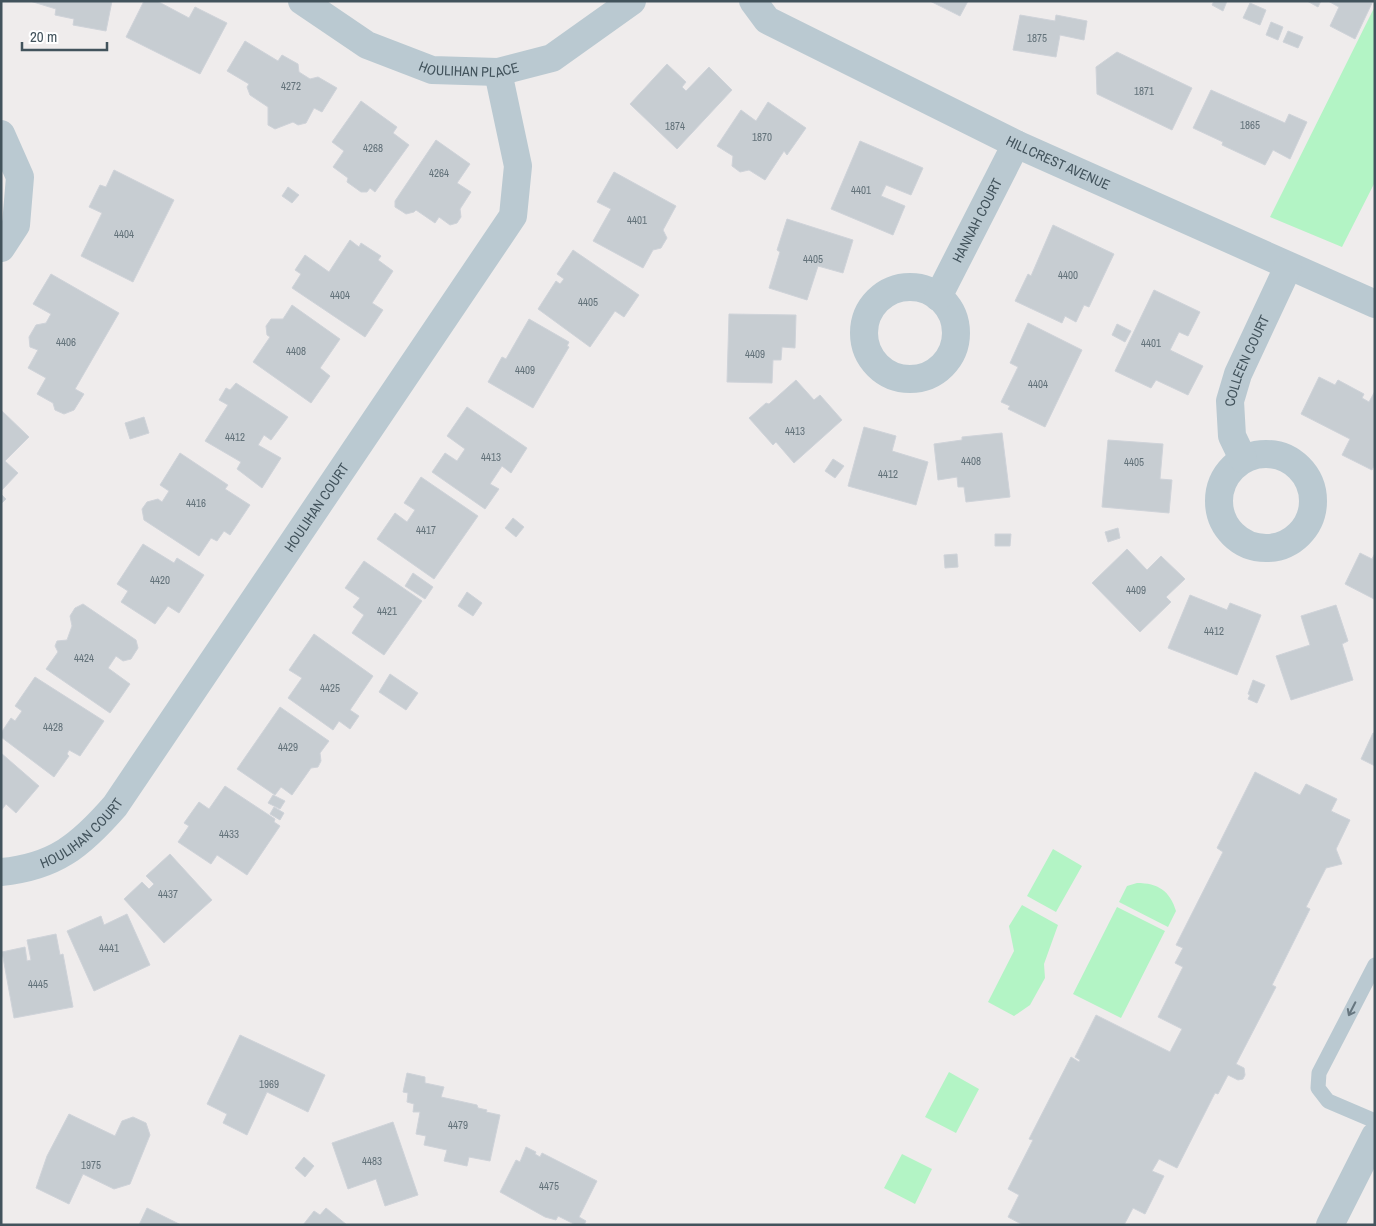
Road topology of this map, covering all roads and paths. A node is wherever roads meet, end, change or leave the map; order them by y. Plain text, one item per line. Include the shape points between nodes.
1 (302, 1) edge
2 (632, 1) edge
3 (753, 1) edge
4 (498, 72) junction
5 (1, 134) edge
6 (1016, 144) junction
7 (1, 248) edge
8 (1288, 267) junction
9 (938, 297) dead end
10 (1375, 304) edge
11 (1243, 459) dead end
12 (1, 872) edge
13 (1375, 965) edge
14 (1375, 1121) edge
15 (1375, 1136) edge
16 (1330, 1225) edge

1 - 4 street, HOULIHAN PLACE via 367,45 432,70
2 - 4 street, HOULIHAN PLACE via 552,58
3 - 6 street, HILLCREST AVENUE via 767,20
4 - 12 street, HOULIHAN COURT via 518,166 513,216 115,806 89,835 59,856 22,870
5 - 7 street via 20,177 16,225
6 - 8 street, HILLCREST AVENUE
6 - 9 street, HANNAH COURT
8 - 10 street, HILLCREST AVENUE
8 - 11 street, COLLEEN COURT via 1238,374 1230,401 1232,436
13 -> 14 lane via 1319,1073 1318,1088 1328,1101
15 - 16 street

